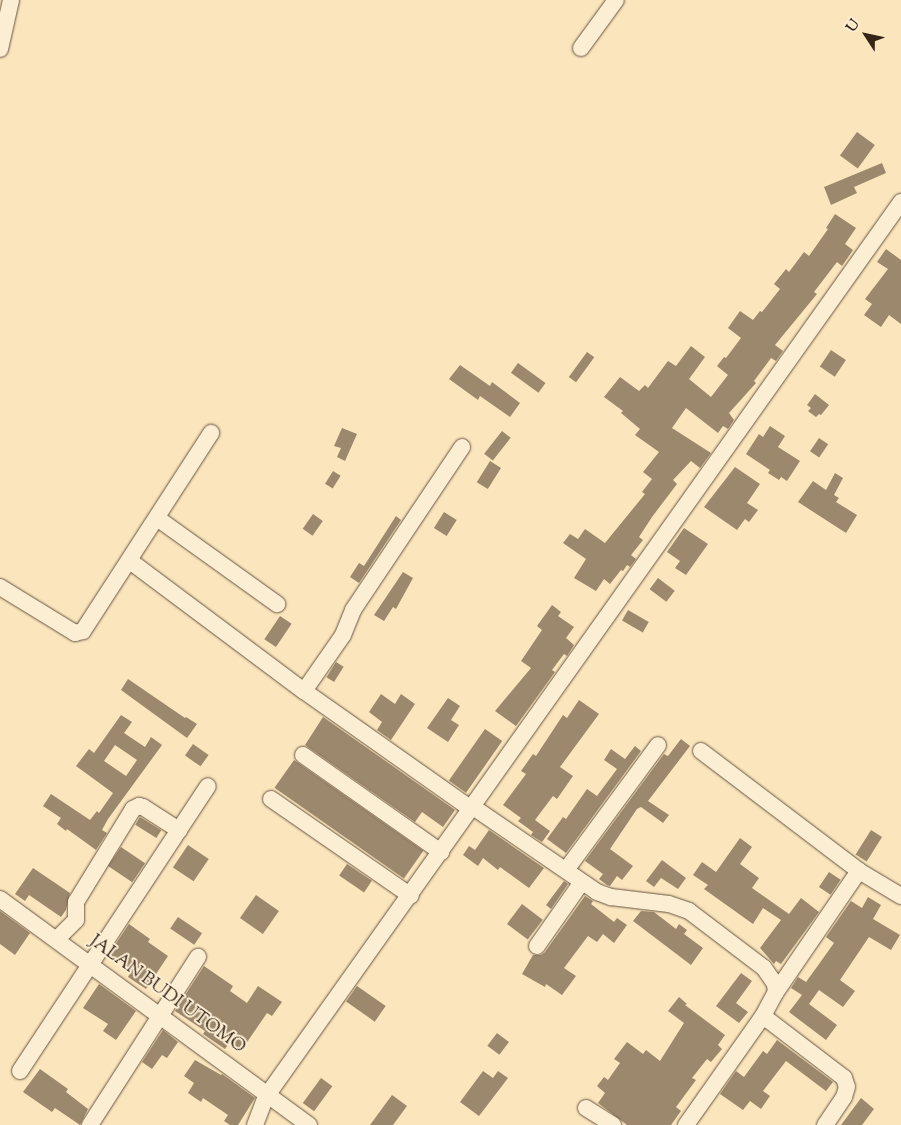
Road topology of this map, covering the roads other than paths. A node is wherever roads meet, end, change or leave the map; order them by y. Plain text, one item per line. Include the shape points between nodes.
1 (11, 0) edge
2 (616, 0) edge
3 (0, 47) edge
4 (581, 48) dead end
5 (901, 202) edge
6 (211, 433) dead end
7 (462, 447) dead end
8 (157, 518) junction
9 (130, 561) junction
10 (0, 587) edge
11 (277, 604) dead end
12 (304, 690) junction
13 (658, 745) dead end
14 (701, 751) dead end
15 (303, 755) dead end
16 (208, 786) dead end
17 (271, 799) dead end
18 (472, 808) junction
19 (179, 830) junction
20 (441, 852) junction
21 (566, 870) junction
22 (859, 871) junction
23 (582, 882) junction
24 (411, 896) junction
25 (901, 896) edge
26 (1, 901) edge
27 (57, 939) junction
28 (537, 946) dead end
29 (198, 957) dead end
30 (91, 964) junction
31 (776, 992) junction
32 (161, 1016) junction
33 (763, 1016) junction
34 (20, 1071) dead end
35 (267, 1094) junction
36 (586, 1108) dead end
37 (90, 1125) edge
38 (255, 1125) edge
39 (309, 1125) edge
40 (613, 1125) edge
41 (686, 1125) edge
42 (825, 1125) edge

1 - 3 street
2 - 4 street
5 - 18 street
6 - 8 street
7 - 12 street via 353,610 342,635
8 - 9 street
8 - 11 street
9 - 10 street via 80,633
9 - 12 street
12 - 18 street
13 - 21 street
14 - 22 street
15 - 20 street
16 - 19 street
17 - 24 street
18 - 20 street
18 - 21 street
19 - 27 street via 144,807 132,809 76,902 76,920
19 - 30 street
20 - 24 street
21 - 23 street
22 - 25 street
22 - 31 street
23 - 28 street
23 - 31 street via 610,897 668,904 689,911 764,968 775,984
24 - 35 street
26 - 27 street, JALAN BUDI UTOMO
27 - 30 street, JALAN BUDI UTOMO
29 - 32 street
30 - 32 street, JALAN BUDI UTOMO
30 - 34 street
31 - 33 street
32 - 35 street, JALAN BUDI UTOMO
32 - 37 street
33 - 41 street
33 - 42 street via 844,1078 847,1086 844,1097
35 - 38 street
35 - 39 street, JALAN BUDI UTOMO
36 - 40 street

